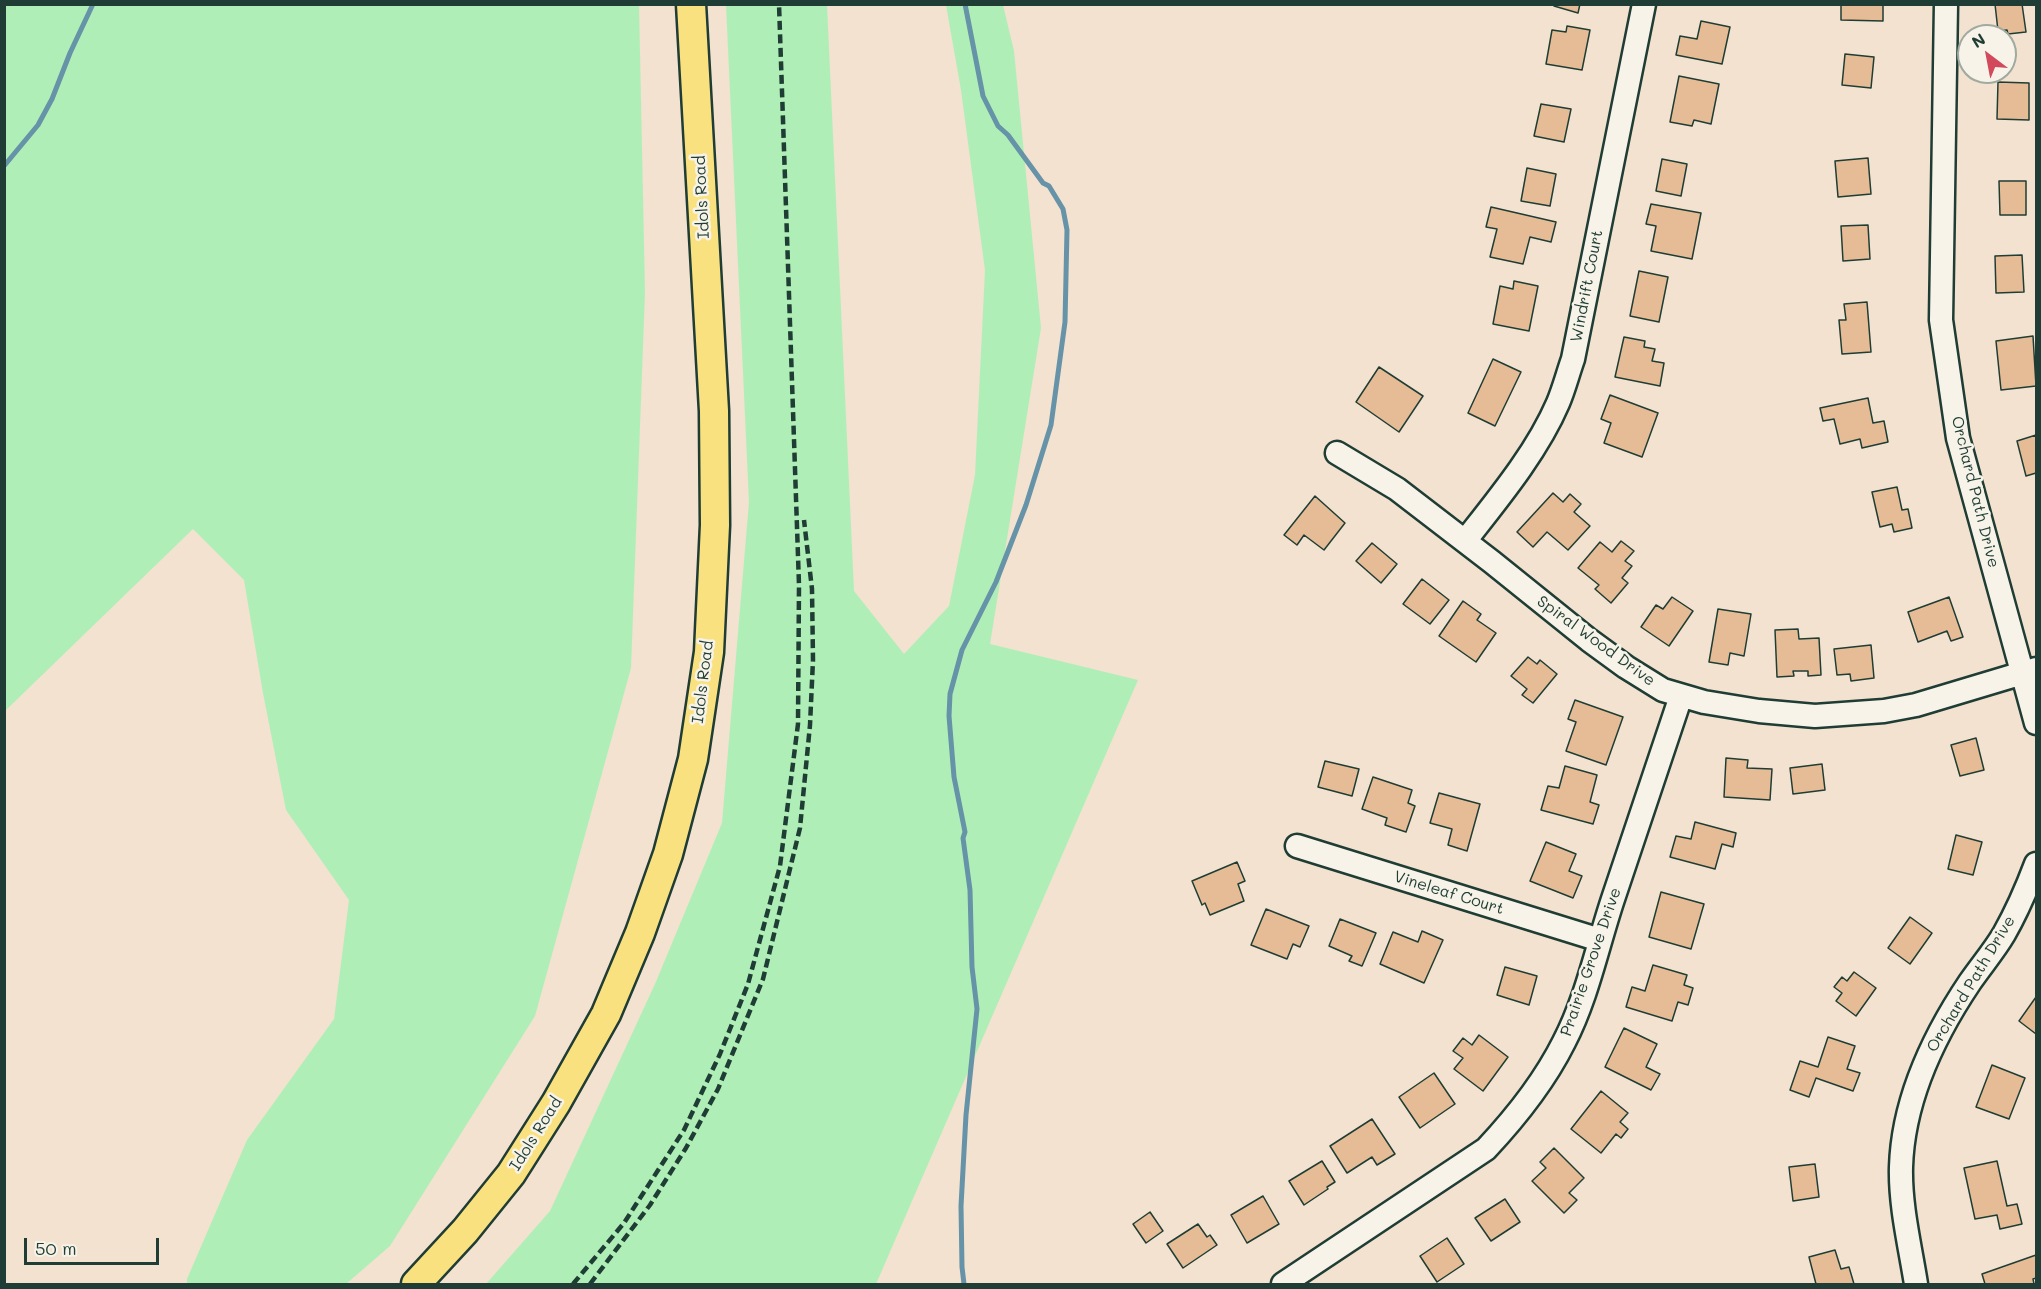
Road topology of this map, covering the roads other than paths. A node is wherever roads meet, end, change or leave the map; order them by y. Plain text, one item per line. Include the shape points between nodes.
1 (691, 4) edge
2 (1644, 4) edge
3 (1946, 4) edge
4 (1337, 453) dead end
5 (1465, 541) junction
6 (2030, 670) edge
7 (1681, 696) junction
8 (2037, 723) edge
9 (1297, 846) dead end
10 (2037, 864) edge
11 (1600, 940) junction
12 (416, 1284) edge
13 (1283, 1284) edge
14 (1916, 1284) edge

1 - 12 main road, Idols Road via 714,411 715,525 709,652 693,759 668,854 606,1014 511,1174
2 - 5 street, Windrift Court via 1573,359 1557,403 1534,446
3 - 6 street, Orchard Path Drive via 1941,320 1958,438
4 - 5 street, Spiral Wood Drive via 1397,489
5 - 7 street, Spiral Wood Drive via 1626,667 1663,690
6 - 7 street, Spiral Wood Drive via 1905,707 1826,716 1759,711
6 - 8 street, Orchard Path Drive
7 - 11 street, Prairie Grove Drive
9 - 11 street, Vineleaf Court
10 - 14 street, Orchard Path Drive via 2002,936 1943,1025 1916,1084 1901,1166
11 - 13 street, Prairie Grove Drive via 1565,1041 1540,1084 1486,1149

